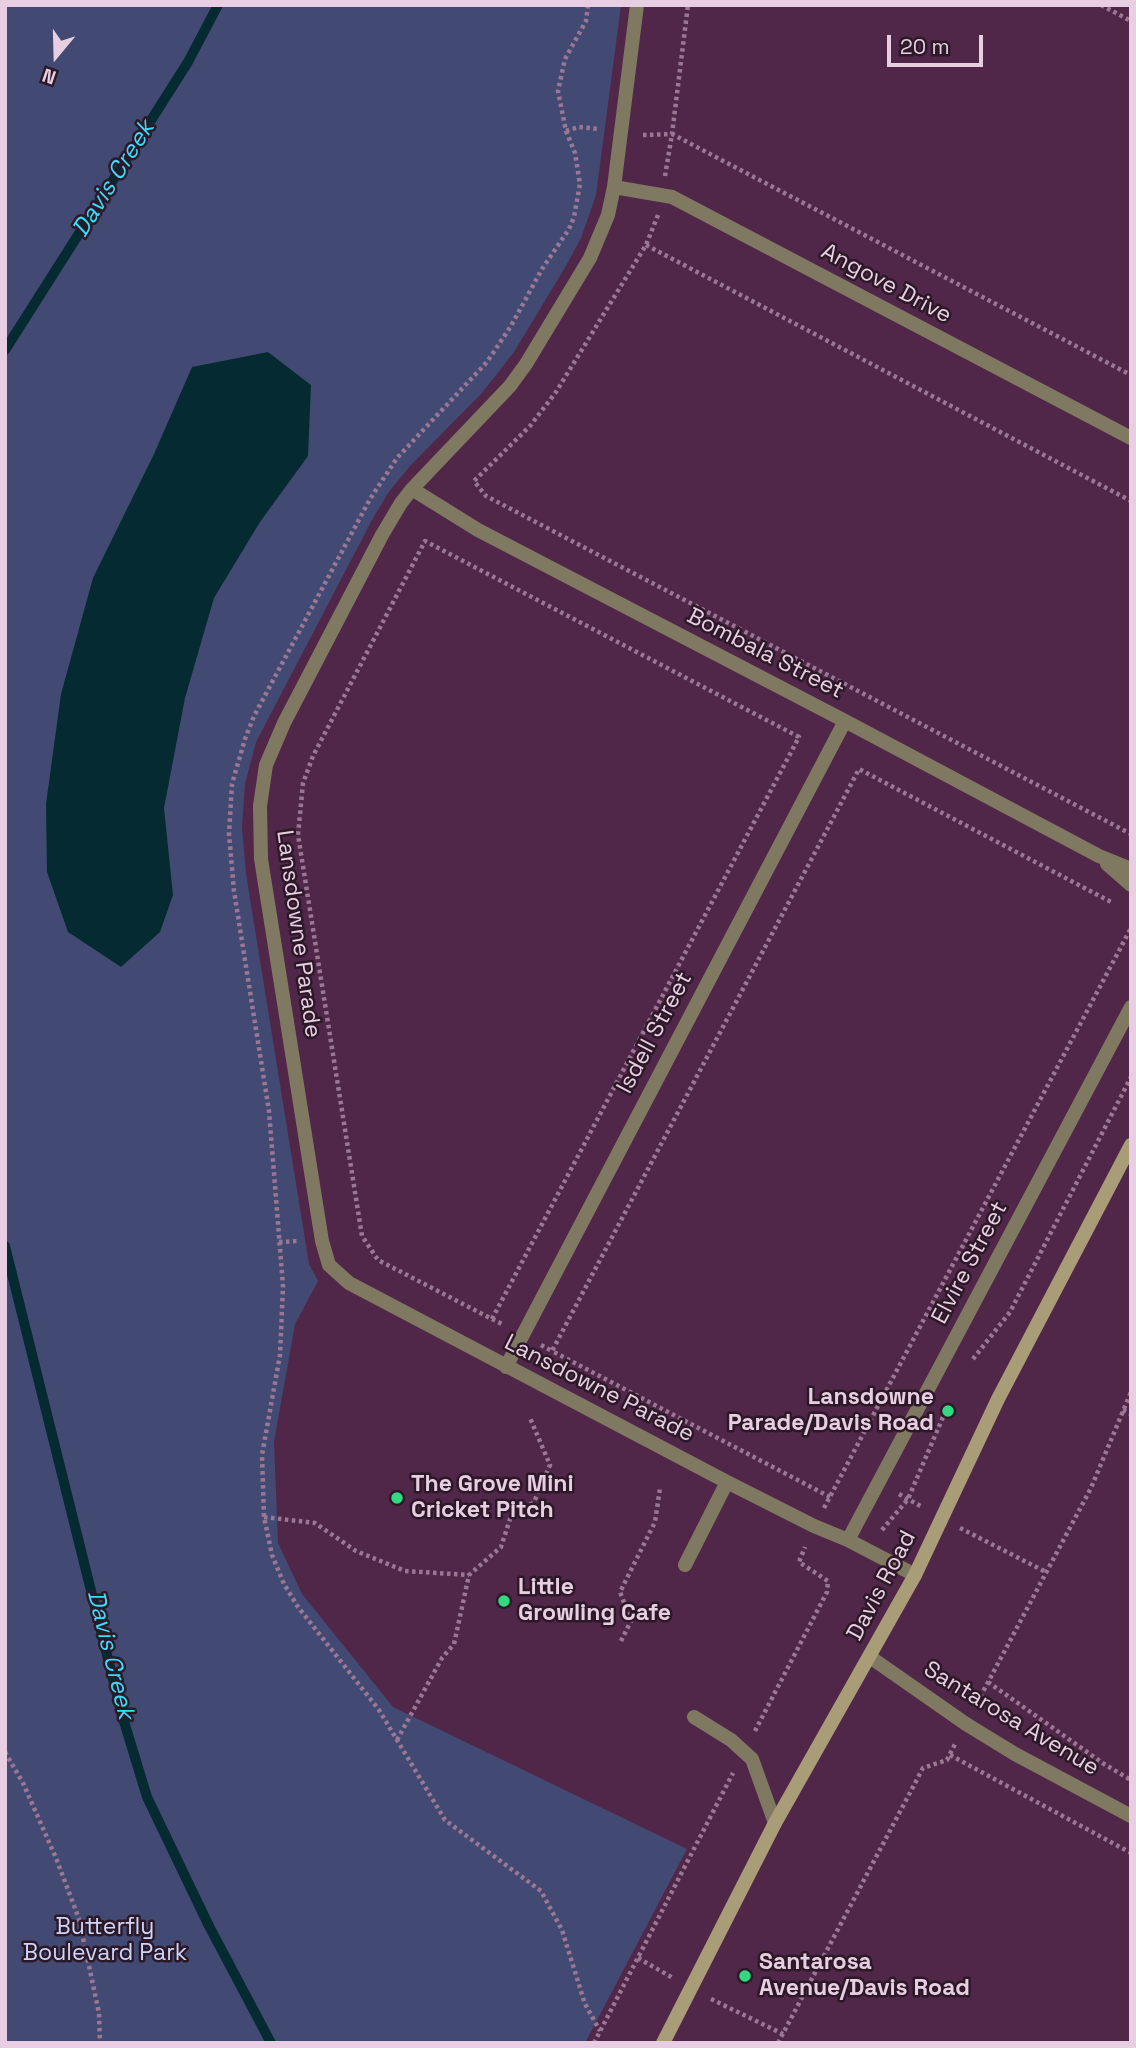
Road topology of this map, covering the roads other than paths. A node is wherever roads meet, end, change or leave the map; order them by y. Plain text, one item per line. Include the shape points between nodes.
1 (637, 5) edge
2 (614, 187) junction
3 (1131, 438) edge
4 (412, 489) junction
5 (845, 721) junction
6 (1099, 856) junction
7 (1131, 869) edge
8 (1131, 884) edge
9 (1131, 1007) edge
10 (1131, 1144) edge
11 (506, 1367) junction
12 (727, 1482) junction
13 (848, 1540) junction
14 (684, 1565) dead end
15 (915, 1575) junction
16 (870, 1657) junction
17 (694, 1717) dead end
18 (1131, 1816) edge
19 (775, 1823) junction
20 (663, 2043) edge

1 - 2 street, Lansdowne Parade
2 - 3 street, Angove Drive via 662,194
2 - 4 street, Lansdowne Parade via 590,258 526,364 495,404
4 - 5 street, Bombala Street via 478,530
4 - 11 street, Lansdowne Parade via 382,535 270,752 262,782 261,859 329,1265 349,1283
5 - 6 street, Bombala Street
5 - 11 street, Isdell Street
6 - 7 street, Bombala Street
6 - 8 street, Bombala Street
9 - 13 street, Elvire Street
10 - 15 street, Davis Road via 998,1399
11 - 12 street, Lansdowne Parade
12 - 13 street, Lansdowne Parade
12 - 14 street
13 - 15 street, Lansdowne Parade
15 - 16 street, Davis Road
16 - 18 street, Santarosa Avenue via 1015,1754
16 - 19 street, Davis Road
17 - 19 street via 732,1740 752,1759
19 - 20 street, Davis Road

